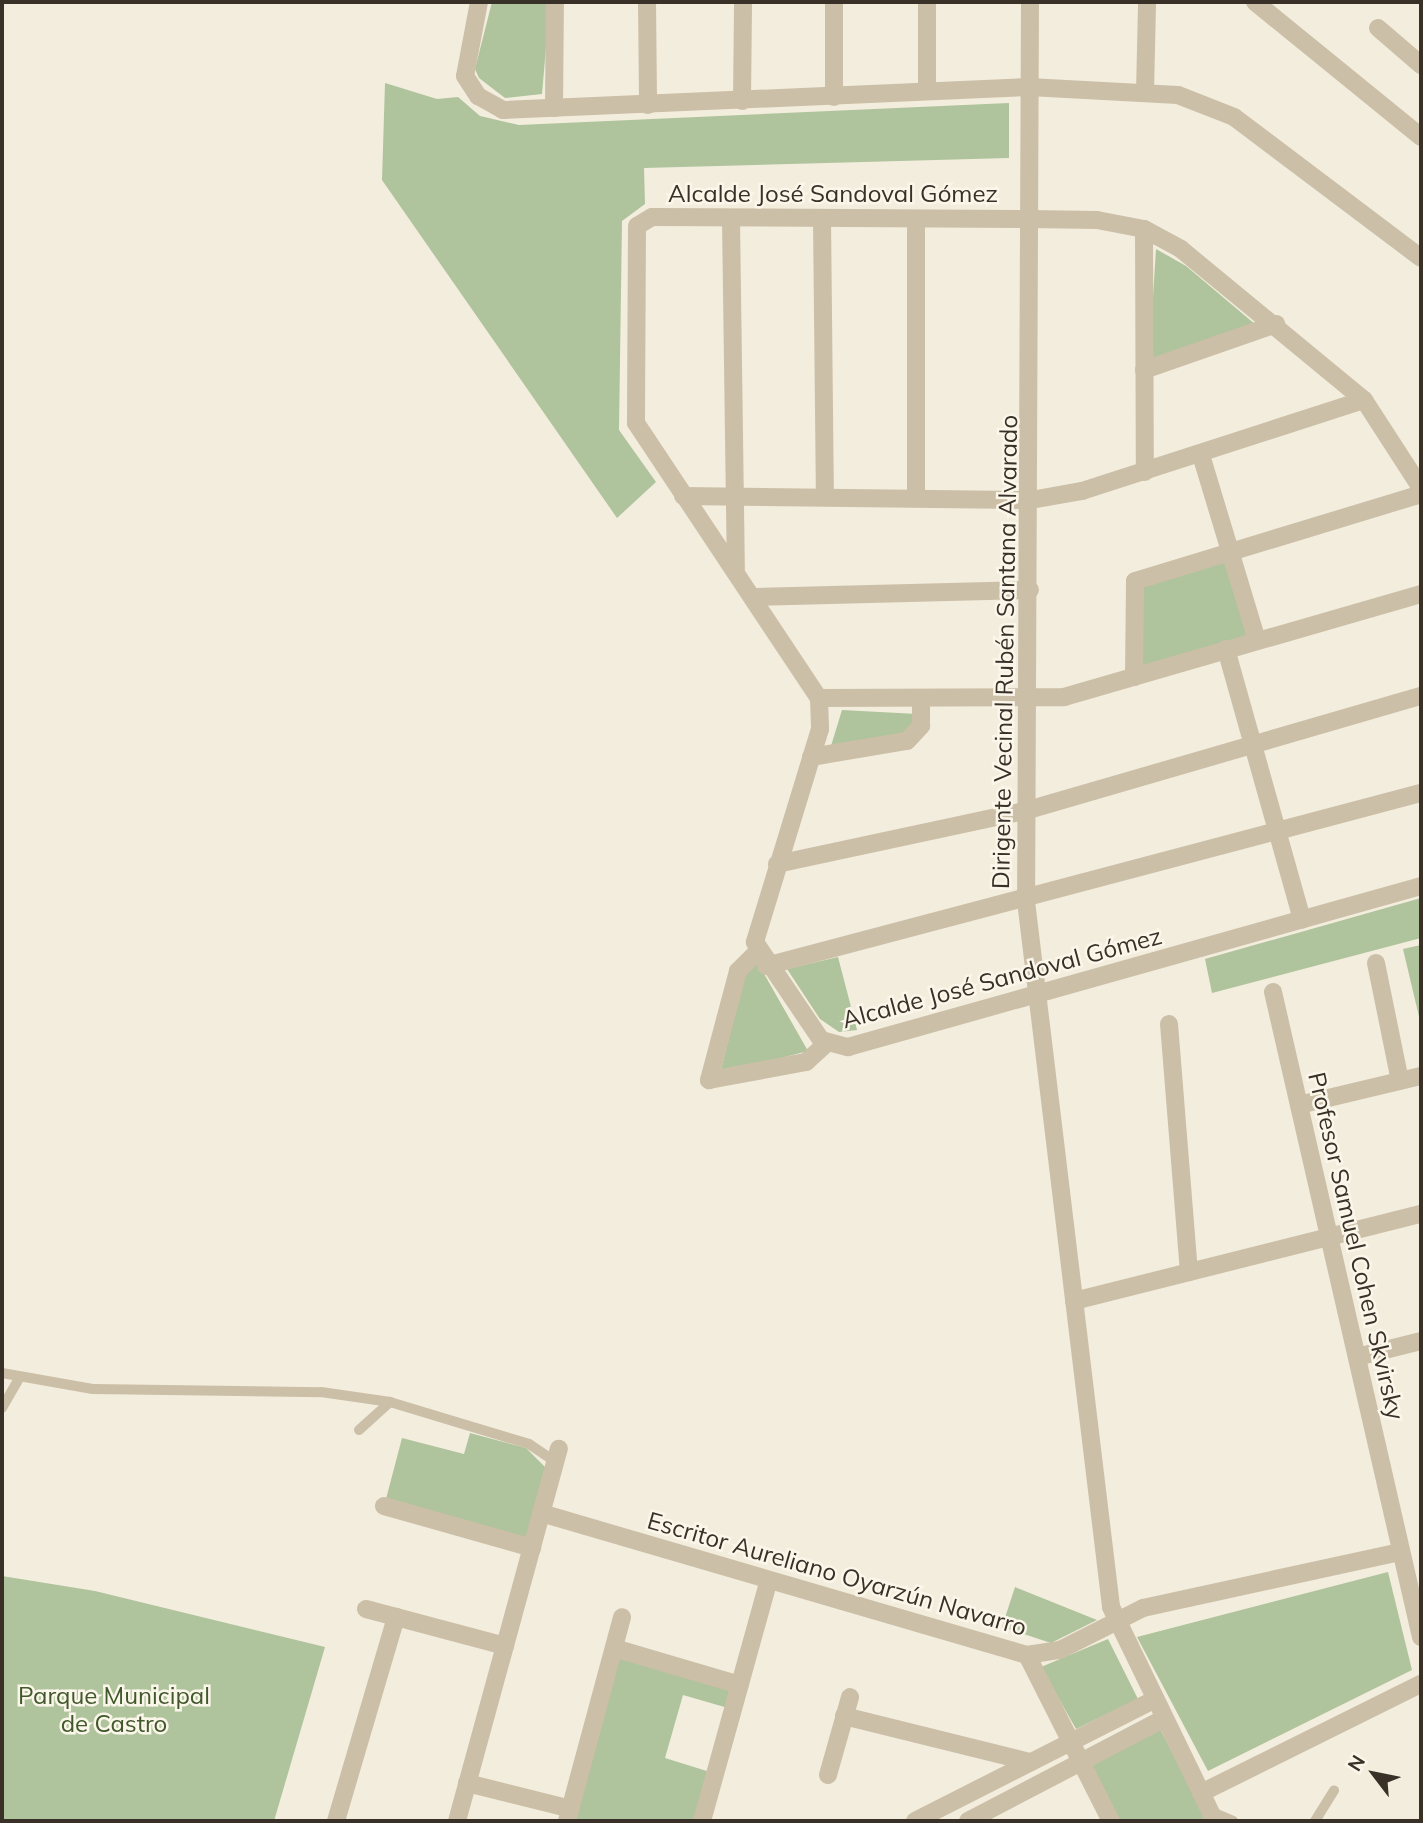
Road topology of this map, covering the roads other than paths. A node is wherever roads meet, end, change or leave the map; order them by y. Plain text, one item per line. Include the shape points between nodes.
1 (479, 2) edge
2 (555, 2) edge
3 (648, 2) edge
4 (743, 2) edge
5 (834, 2) edge
6 (927, 2) edge
7 (1030, 2) edge
8 (1147, 2) edge
9 (1255, 2) edge
10 (1377, 28) dead end
11 (1421, 65) edge
12 (1029, 87) junction
13 (927, 90) junction
14 (1146, 93) junction
15 (834, 96) junction
16 (742, 102) junction
17 (648, 105) junction
18 (554, 108) junction
19 (1421, 137) edge
20 (822, 219) junction
21 (916, 219) junction
22 (1029, 219) junction
23 (731, 220) junction
24 (1144, 229) junction
25 (1421, 258) edge
26 (1276, 324) junction
27 (1144, 370) junction
28 (1364, 400) junction
29 (1201, 455) junction
30 (1145, 472) junction
31 (1421, 488) edge
32 (1421, 494) edge
33 (683, 496) junction
34 (735, 496) junction
35 (825, 496) junction
36 (916, 497) junction
37 (1031, 499) junction
38 (1229, 552) junction
39 (736, 569) junction
40 (1030, 590) junction
41 (1421, 594) edge
42 (757, 597) junction
43 (1256, 641) junction
44 (1226, 649) junction
45 (1134, 677) junction
46 (1421, 696) edge
47 (820, 698) junction
48 (921, 699) junction
49 (1031, 701) junction
50 (1252, 742) junction
51 (811, 757) junction
52 (1421, 793) edge
53 (1028, 810) junction
54 (1278, 832) junction
55 (777, 864) junction
56 (1421, 886) edge
57 (1026, 901) junction
58 (1302, 920) junction
59 (761, 959) junction
60 (1376, 963) dead end
61 (1273, 992) dead end
62 (1036, 996) junction
63 (1169, 1024) dead end
64 (826, 1044) junction
65 (1421, 1076) edge
66 (1400, 1081) junction
67 (1299, 1105) junction
68 (1421, 1214) edge
69 (1329, 1237) junction
70 (1189, 1272) junction
71 (1074, 1301) junction
72 (1421, 1341) edge
73 (1357, 1357) junction
74 (2, 1373) edge
75 (19, 1379) junction
76 (390, 1402) junction
77 (2, 1408) edge
78 (359, 1430) dead end
79 (557, 1456) joint
80 (384, 1506) dead end
81 (541, 1513) junction
82 (532, 1548) junction
83 (1400, 1552) junction
84 (769, 1580) junction
85 (1416, 1592) edge
86 (366, 1609) dead end
87 (396, 1617) junction
88 (622, 1617) dead end
89 (1116, 1621) junction
90 (1421, 1635) edge
91 (505, 1646) junction
92 (614, 1648) junction
93 (1027, 1655) junction
94 (1421, 1684) edge
95 (740, 1685) junction
96 (850, 1697) dead end
97 (1153, 1700) junction
98 (844, 1716) junction
99 (1163, 1719) junction
100 (1070, 1741) junction
101 (1030, 1762) junction
102 (1082, 1763) junction
103 (828, 1775) dead end
104 (467, 1783) junction
105 (1334, 1790) dead end
106 (1201, 1793) junction
107 (569, 1815) edge
108 (993, 1816) edge
109 (1213, 1816) edge
110 (336, 1821) edge
111 (457, 1821) edge
112 (702, 1821) edge
113 (915, 1821) edge
114 (968, 1821) edge
115 (1111, 1821) edge
116 (1233, 1821) edge
117 (1315, 1821) edge

1 - 18 street via 465,63 468,85 503,110
2 - 18 street
3 - 17 street
4 - 16 street
5 - 15 street
6 - 13 street
7 - 12 street, Dirigente Vecinal Rubén Santana Alvarado
8 - 14 street
9 - 19 street
10 - 11 street
12 - 13 street
12 - 14 street
12 - 22 street, Dirigente Vecinal Rubén Santana Alvarado
13 - 15 street
14 - 25 street via 1178,95 1234,117
15 - 16 street
16 - 17 street
17 - 18 street
20 - 21 street, Alcalde José Sandoval Gómez
20 - 23 street, Alcalde José Sandoval Gómez
20 - 35 street
21 - 22 street, Alcalde José Sandoval Gómez
21 - 36 street
22 - 24 street, Alcalde José Sandoval Gómez via 1097,220
22 - 37 street, Dirigente Vecinal Rubén Santana Alvarado
23 - 33 street, Alcalde José Sandoval Gómez via 648,218 634,236 635,416
23 - 34 street
24 - 26 street, Alcalde José Sandoval Gómez via 1181,249
24 - 27 street
26 - 27 street
26 - 28 street, Alcalde José Sandoval Gómez
27 - 30 street
28 - 29 street
28 - 31 street, Alcalde José Sandoval Gómez
29 - 30 street
29 - 38 street
30 - 37 street
32 - 38 street
33 - 34 street
33 - 39 street, Alcalde José Sandoval Gómez
34 - 35 street
34 - 39 street
35 - 36 street
36 - 37 street
37 - 40 street, Dirigente Vecinal Rubén Santana Alvarado
38 - 43 street
38 - 45 street via 1135,581
39 - 42 street, Alcalde José Sandoval Gómez
40 - 42 street
40 - 49 street, Dirigente Vecinal Rubén Santana Alvarado
41 - 43 street
42 - 47 street, Alcalde José Sandoval Gómez
43 - 44 street
44 - 45 street
44 - 50 street
45 - 49 street
46 - 50 street
47 - 48 street
47 - 51 street
48 - 49 street
48 - 51 street via 921,726 907,741
49 - 53 street, Dirigente Vecinal Rubén Santana Alvarado
50 - 53 street
50 - 54 street
51 - 55 street
52 - 54 street
53 - 55 street
53 - 57 street, Dirigente Vecinal Rubén Santana Alvarado
54 - 57 street
54 - 58 street
55 - 59 street via 756,930
56 - 58 street, Alcalde José Sandoval Gómez
57 - 59 street
57 - 62 street, Dirigente Vecinal Rubén Santana Alvarado
58 - 62 street, Alcalde José Sandoval Gómez
59 - 64 street, Alcalde José Sandoval Gómez
59 - 64 street via 738,971 709,1080 718,1083 806,1062
60 - 66 street
61 - 67 street, Profesor Samuel Cohen Skvirsky
62 - 64 street, Alcalde José Sandoval Gómez via 848,1047
62 - 71 street, Dirigente Vecinal Rubén Santana Alvarado
63 - 70 street
65 - 66 street
66 - 67 street
67 - 69 street, Profesor Samuel Cohen Skvirsky
68 - 69 street
69 - 70 street
69 - 73 street, Profesor Samuel Cohen Skvirsky
70 - 71 street
71 - 89 street, Dirigente Vecinal Rubén Santana Alvarado
72 - 73 street
73 - 83 street, Profesor Samuel Cohen Skvirsky
74 - 75 lane
75 - 76 lane via 93,1389 321,1392
75 - 77 lane
76 - 78 lane
76 - 79 lane
79 - 81 street
80 - 82 street
81 - 82 street
81 - 84 street, Escritor Aureliano Oyarzún Navarro
82 - 91 street
83 - 85 street, Profesor Samuel Cohen Skvirsky
83 - 89 street, Escritor Aureliano Oyarzún Navarro via 1143,1608
84 - 93 street, Escritor Aureliano Oyarzún Navarro
84 - 95 street
85 - 90 street, Profesor Samuel Cohen Skvirsky
86 - 87 street
87 - 91 street
87 - 110 street
88 - 92 street
89 - 93 street, Escritor Aureliano Oyarzún Navarro via 1060,1650
89 - 97 street, Dirigente Vecinal Rubén Santana Alvarado
91 - 104 street
92 - 95 street
92 - 107 street
93 - 100 street
94 - 106 street
95 - 112 street
96 - 98 street
97 - 99 street, Dirigente Vecinal Rubén Santana Alvarado
97 - 100 street
98 - 101 street
98 - 103 street
99 - 102 street
99 - 106 street, Dirigente Vecinal Rubén Santana Alvarado
100 - 101 street
100 - 102 street
101 - 113 street
102 - 108 street
102 - 115 street
104 - 107 street
104 - 111 street
105 - 117 lane
106 - 109 street, Dirigente Vecinal Rubén Santana Alvarado
108 - 114 street
109 - 116 lane

